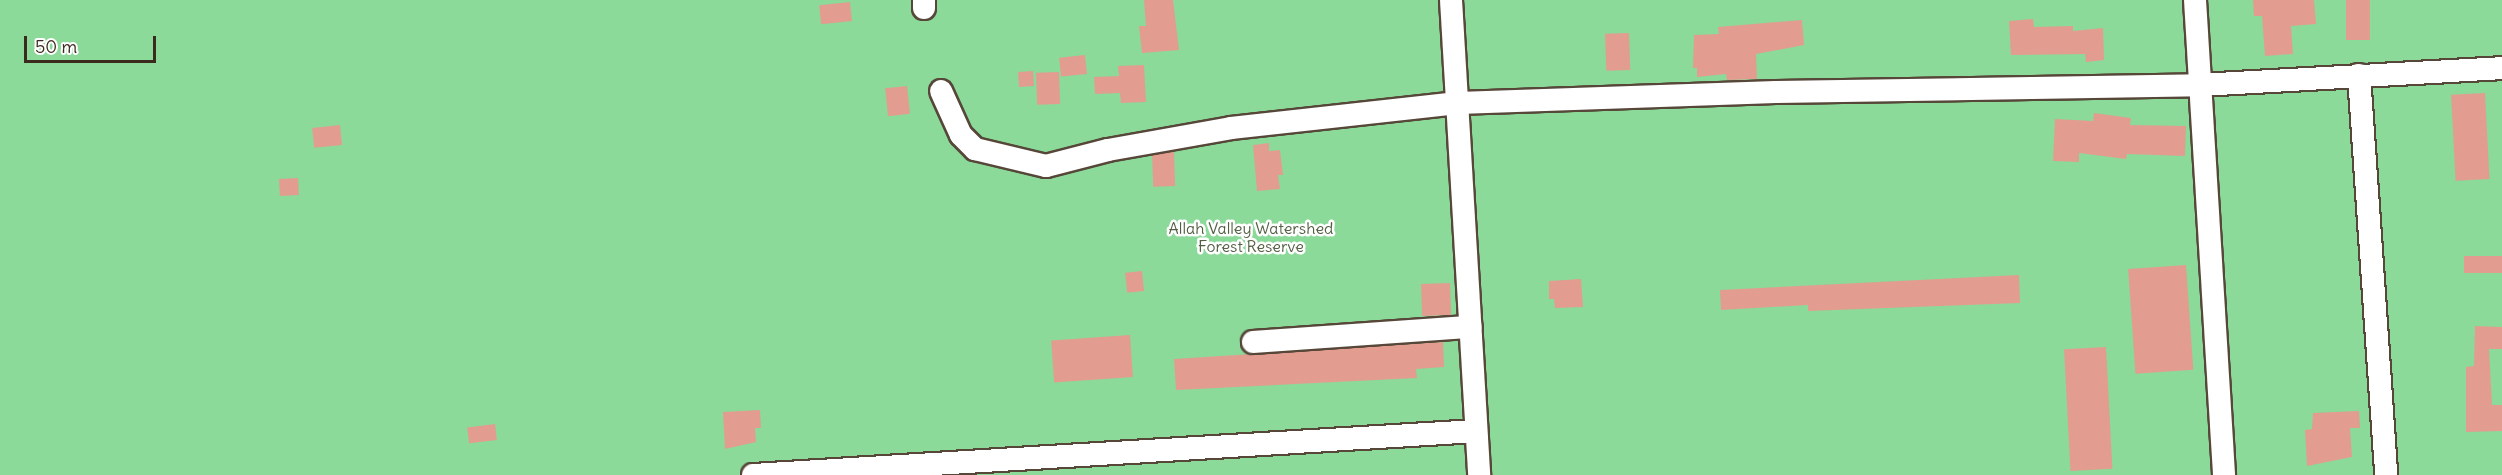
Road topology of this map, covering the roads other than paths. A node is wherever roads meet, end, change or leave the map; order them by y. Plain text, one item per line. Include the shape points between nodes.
1 (1450, 0) edge
2 (2195, 0) edge
3 (2502, 68) edge
4 (2359, 75) junction
5 (2200, 85) junction
6 (941, 91) dead end
7 (1458, 103) junction
8 (1470, 327) junction
9 (1253, 342) dead end
10 (1476, 431) junction
11 (753, 475) edge
12 (1479, 475) edge
13 (2224, 475) edge
14 (2386, 475) edge

1 - 7 street
2 - 5 street
3 - 4 street
4 - 5 street
4 - 14 street
5 - 7 street via 1776,92
5 - 13 street
6 - 7 street via 961,135 975,149 1046,166 1108,150 1231,128
7 - 8 street
8 - 9 street
8 - 10 street
10 - 11 street
10 - 12 street

